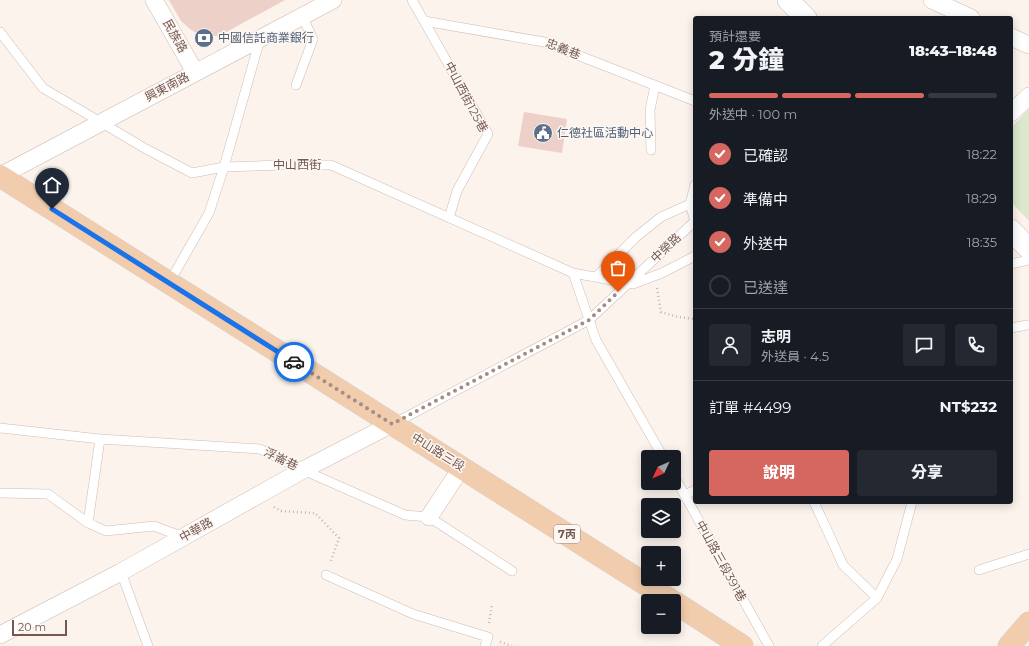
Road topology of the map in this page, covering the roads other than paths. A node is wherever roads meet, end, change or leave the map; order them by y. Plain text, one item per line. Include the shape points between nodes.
1 (154, 0) edge
2 (334, 0) edge
3 (412, 0) edge
4 (788, 0) edge
5 (932, 0) edge
6 (302, 16) junction
7 (804, 16) edge
8 (967, 16) edge
9 (424, 22) junction
10 (0, 32) edge
11 (260, 38) junction
12 (1013, 38) edge
13 (1029, 45) edge
14 (195, 72) junction
15 (296, 85) dead end
16 (655, 85) junction
17 (1029, 96) edge
18 (693, 100) edge
19 (1013, 111) edge
20 (100, 122) junction
21 (651, 150) dead end
22 (224, 167) junction
23 (0, 176) edge
24 (693, 193) edge
25 (690, 204) junction
26 (693, 214) edge
27 (448, 218) junction
28 (693, 223) edge
29 (1013, 232) edge
30 (1029, 249) edge
31 (693, 257) edge
32 (1029, 260) edge
33 (1013, 264) edge
34 (573, 273) junction
35 (596, 278) junction
36 (169, 283) junction
37 (628, 283) junction
38 (589, 320) junction
39 (1029, 325) edge
40 (1013, 328) edge
41 (392, 424) junction
42 (0, 428) edge
43 (100, 438) junction
44 (659, 450) edge
45 (462, 467) junction
46 (304, 470) junction
47 (681, 488) edge
48 (693, 491) edge
49 (0, 493) edge
50 (685, 495) junction
51 (815, 504) edge
52 (911, 504) edge
53 (429, 517) junction
54 (88, 523) junction
55 (183, 537) junction
56 (1029, 554) edge
57 (979, 570) dead end
58 (512, 571) dead end
59 (121, 572) junction
60 (326, 575) road end
61 (660, 594) edge
62 (877, 598) junction
63 (681, 607) edge
64 (1029, 623) edge
65 (0, 636) edge
66 (486, 642) edge
67 (148, 646) edge
68 (742, 646) edge
69 (769, 646) edge
70 (822, 646) edge
71 (1008, 646) edge

1 - 14 street, 民族路
2 - 6 street, 興東南路
3 - 9 lane, 中山西街125巷
4 - 7 street
5 - 8 street
6 - 11 street, 興東南路
6 - 15 lane via 313,39
9 - 16 lane, 忠義巷 via 544,42
9 - 27 lane, 中山西街125巷 via 488,134 457,191
10 - 20 lane, 中山西街 via 42,88
11 - 14 street, 興東南路
11 - 22 lane
12 - 13 street
14 - 20 street, 興東南路
16 - 18 lane, 忠義巷
16 - 21 lane via 650,110
17 - 19 street
20 - 22 lane, 中山西街 via 192,173
20 - 23 street, 興東南路
22 - 27 lane, 中山西街 via 331,165
22 - 36 lane via 209,213
23 - 36 main road, 中山路三段 / 7丙
24 - 25 lane
25 - 26 lane
25 - 35 lane via 661,217 636,236
27 - 34 lane, 中山西街
28 - 37 lane, 中榮路
29 - 30 street
31 - 37 lane via 655,276 633,284
32 - 33 lane
34 - 35 lane, 中山西街
34 - 38 lane
35 - 37 lane, 中山西街
36 - 41 main road, 中山路三段 / 7丙
37 - 38 lane, 中榮路
38 - 41 lane, 中榮路
38 - 44 lane via 596,340
39 - 40 lane
41 - 45 main road, 中山路三段 / 7丙
41 - 46 street, 中華路
42 - 43 lane, 浮崙巷
43 - 46 lane, 浮崙巷 via 260,449
43 - 54 lane
45 - 53 street
45 - 61 main road, 中山路三段 / 7丙
46 - 53 lane, 浮崙巷 via 405,515
46 - 55 street, 中華路
47 - 50 lane, 中山路三段391巷
48 - 50 lane
49 - 54 lane via 48,494
50 - 69 lane, 中山路三段391巷
51 - 62 lane via 843,565
52 - 62 lane via 897,559
53 - 58 lane, 浮崙巷
54 - 55 lane via 106,531 154,526
55 - 59 street, 中華路
56 - 57 lane
59 - 65 street, 中華路
59 - 67 lane
60 - 66 lane via 413,614
62 - 70 lane
63 - 68 main road, 中山路三段 / 7丙
64 - 71 main road

